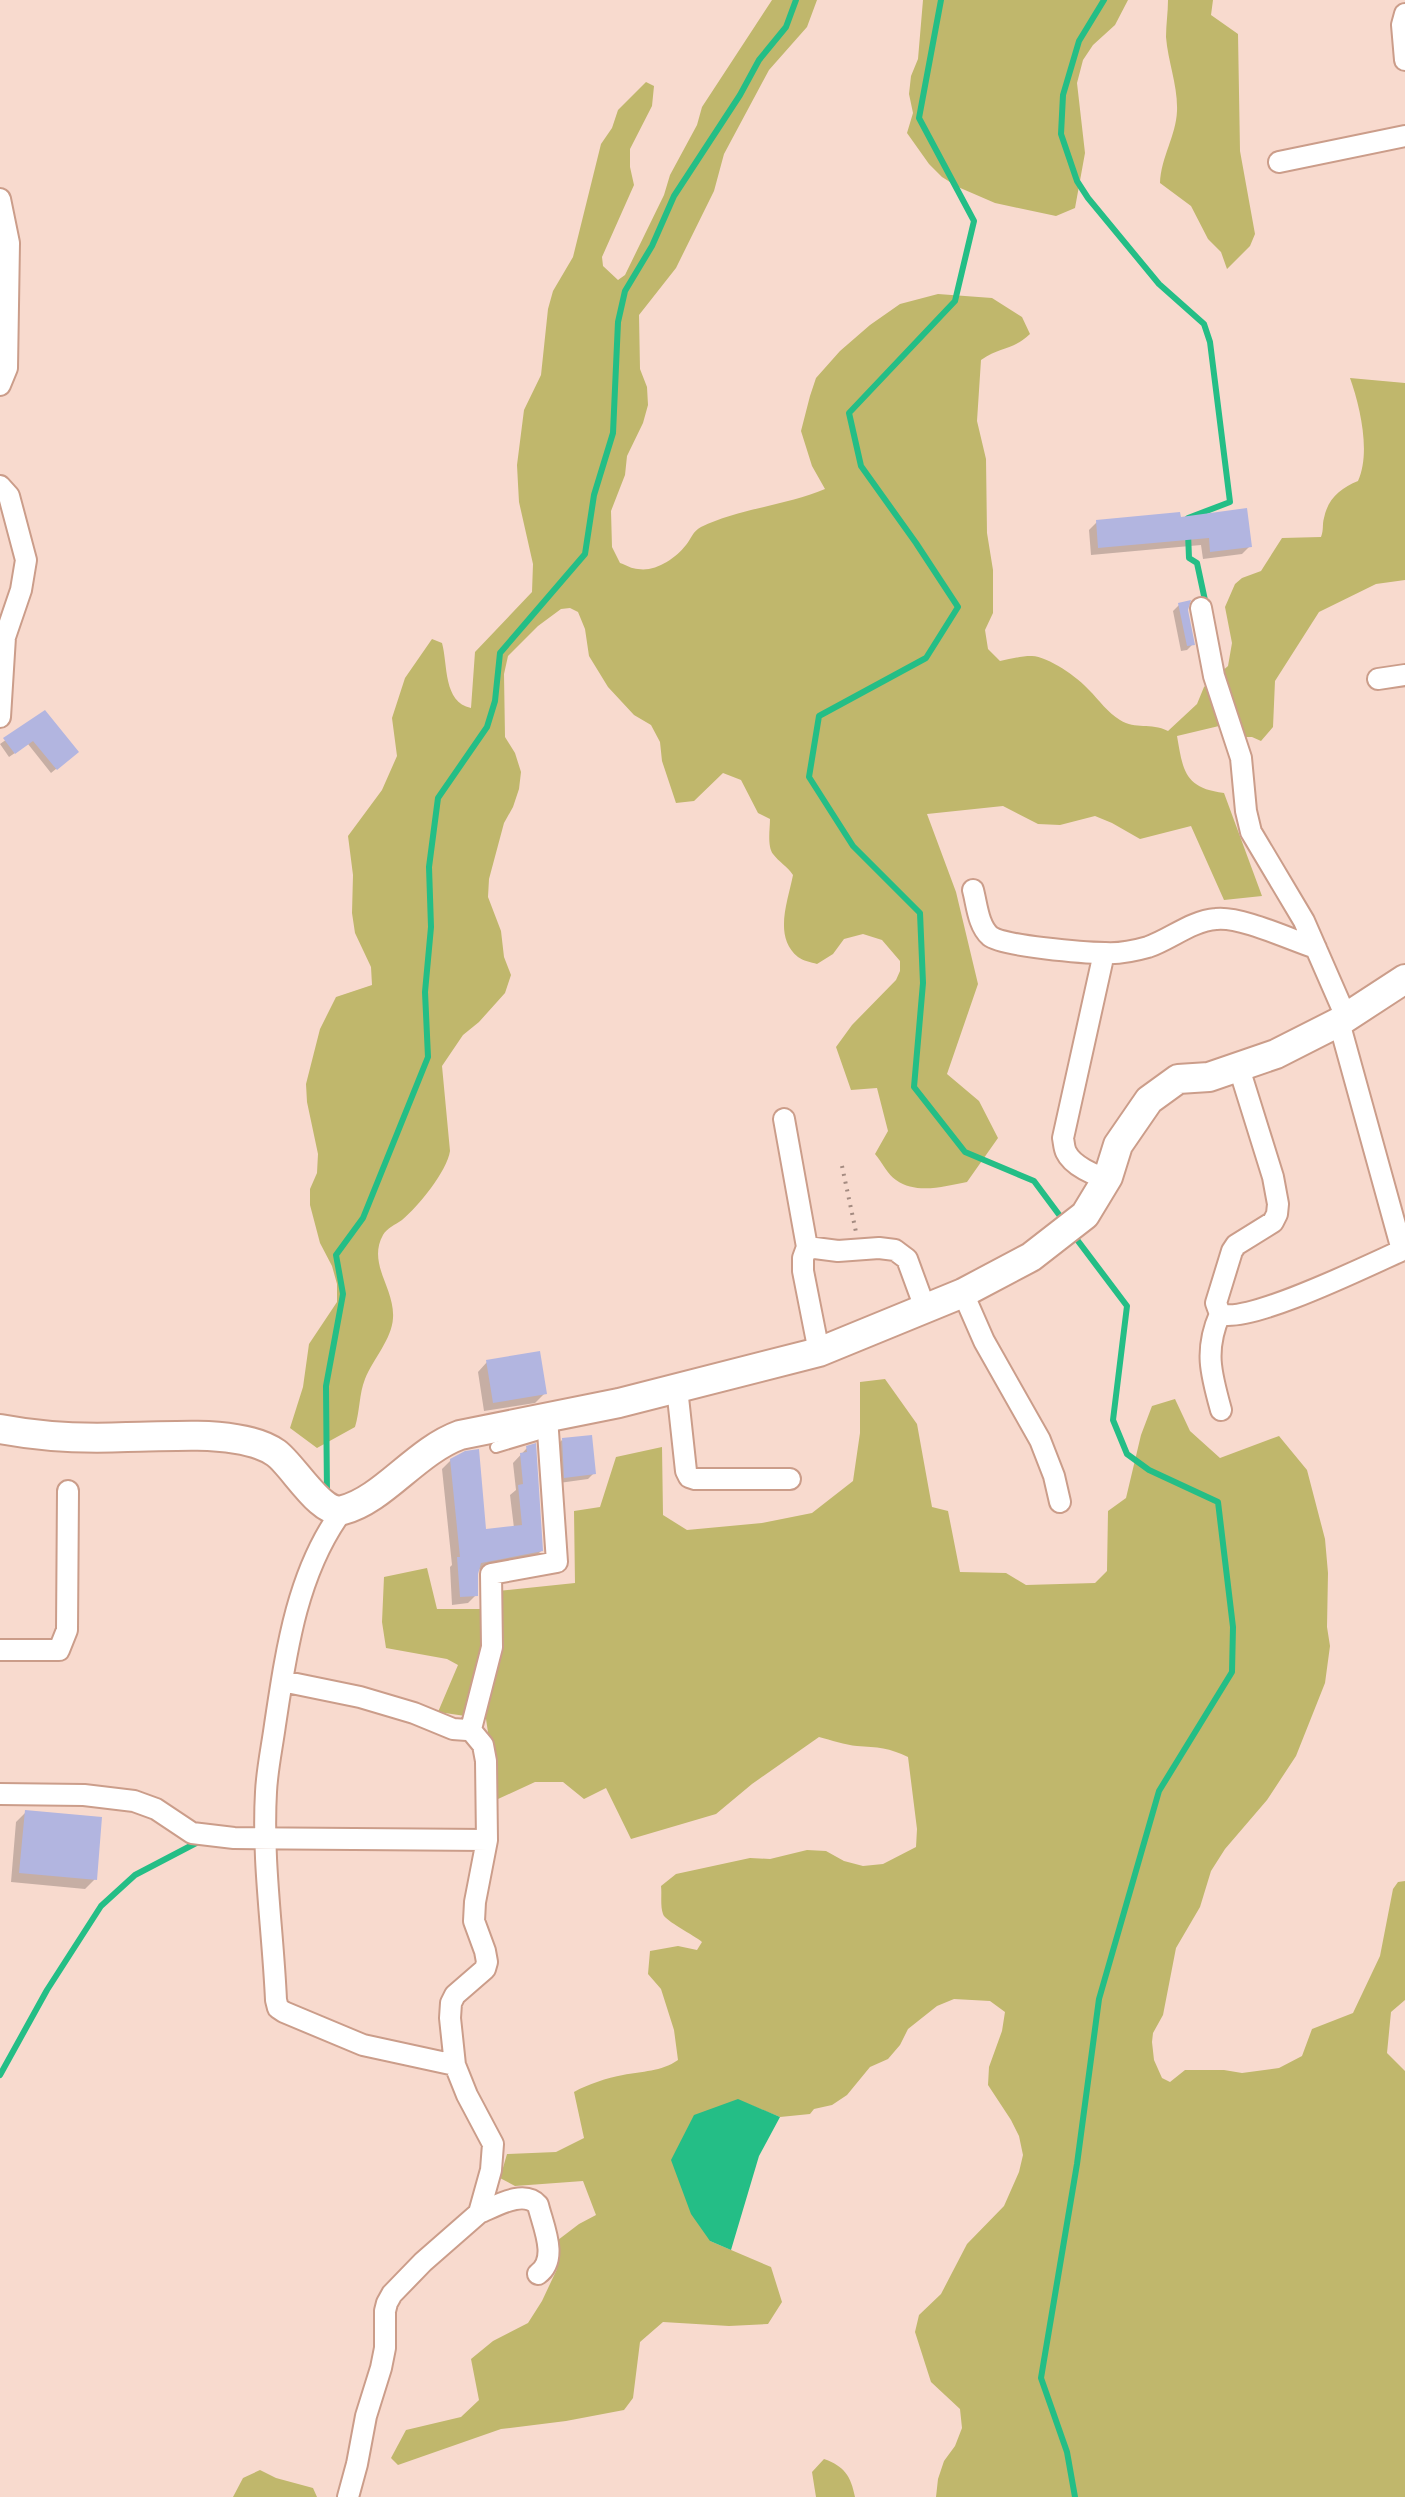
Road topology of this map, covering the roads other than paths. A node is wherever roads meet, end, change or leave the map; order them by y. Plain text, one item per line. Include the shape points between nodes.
1 (1405, 14) edge
2 (1405, 60) edge
3 (1405, 136) edge
4 (1279, 162) dead end
5 (0, 199) edge
6 (0, 385) edge
7 (0, 486) edge
8 (1201, 608) dead end
9 (1405, 675) edge
10 (1378, 679) dead end
11 (0, 717) edge
12 (973, 890) dead end
13 (1316, 948) junction
14 (1104, 953) junction
15 (1405, 979) edge
16 (1343, 1020) junction
17 (1239, 1068) junction
18 (784, 1119) dead end
19 (1108, 1177) junction
20 (807, 1247) junction
21 (1404, 1250) edge
22 (963, 1293) junction
23 (925, 1308) junction
24 (1220, 1314) junction
25 (819, 1352) junction
26 (677, 1388) junction
27 (1221, 1410) dead end
28 (541, 1419) junction
29 (0, 1429) edge
30 (496, 1447) dead end
31 (790, 1479) dead end
32 (68, 1491) dead end
33 (1060, 1502) dead end
34 (334, 1509) junction
35 (0, 1650) edge
36 (282, 1681) junction
37 (469, 1728) junction
38 (0, 1794) edge
39 (266, 1838) junction
40 (487, 1840) junction
41 (446, 2064) junction
42 (479, 2213) junction
43 (538, 2274) dead end
44 (348, 2497) edge

1 - 2 street
3 - 4 street
5 - 6 street via 9,243 7,368
7 - 11 street via 9,496 26,560 5,637
8 - 13 street via 1214,676 1241,758 1251,832
9 - 10 street
12 - 14 street via 983,927 992,938
13 - 14 street via 1218,918 1148,947
13 - 16 street
14 - 19 street via 1063,1138 1074,1163
15 - 16 street
16 - 17 street
16 - 21 street
17 - 19 street via 1178,1079 1149,1100 1118,1145
17 - 24 street via 1278,1204 1273,1222 1232,1251 1216,1303
18 - 20 street
19 - 22 street via 1085,1215 1057,1238
20 - 23 street via 895,1250 907,1259
20 - 25 street via 803,1271
21 - 24 street via 1291,1300 1234,1316
22 - 23 street
22 - 33 street via 1040,1440
23 - 25 street
24 - 27 street via 1209,1352
25 - 26 street
26 - 28 street
26 - 31 street via 689,1477
28 - 30 lane via 536,1435
28 - 34 street via 446,1440 368,1499
28 - 37 street via 557,1562 491,1574 492,1647
29 - 34 street via 34,1435 236,1439 274,1452 321,1503
32 - 35 street via 63,1643 59,1650 47,1652
34 - 36 street via 306,1581
36 - 37 street via 360,1697 453,1729
36 - 39 street via 266,1790
37 - 40 street via 483,1745 486,1761
38 - 39 street via 134,1801 192,1833
39 - 40 street
39 - 41 street via 278,2008 363,2045
40 - 41 street via 474,1921 487,1962 451,2003
41 - 42 street via 493,2149
42 - 43 street via 516,2199 534,2200 549,2252 547,2266
42 - 44 street via 423,2262 387,2303 381,2368

